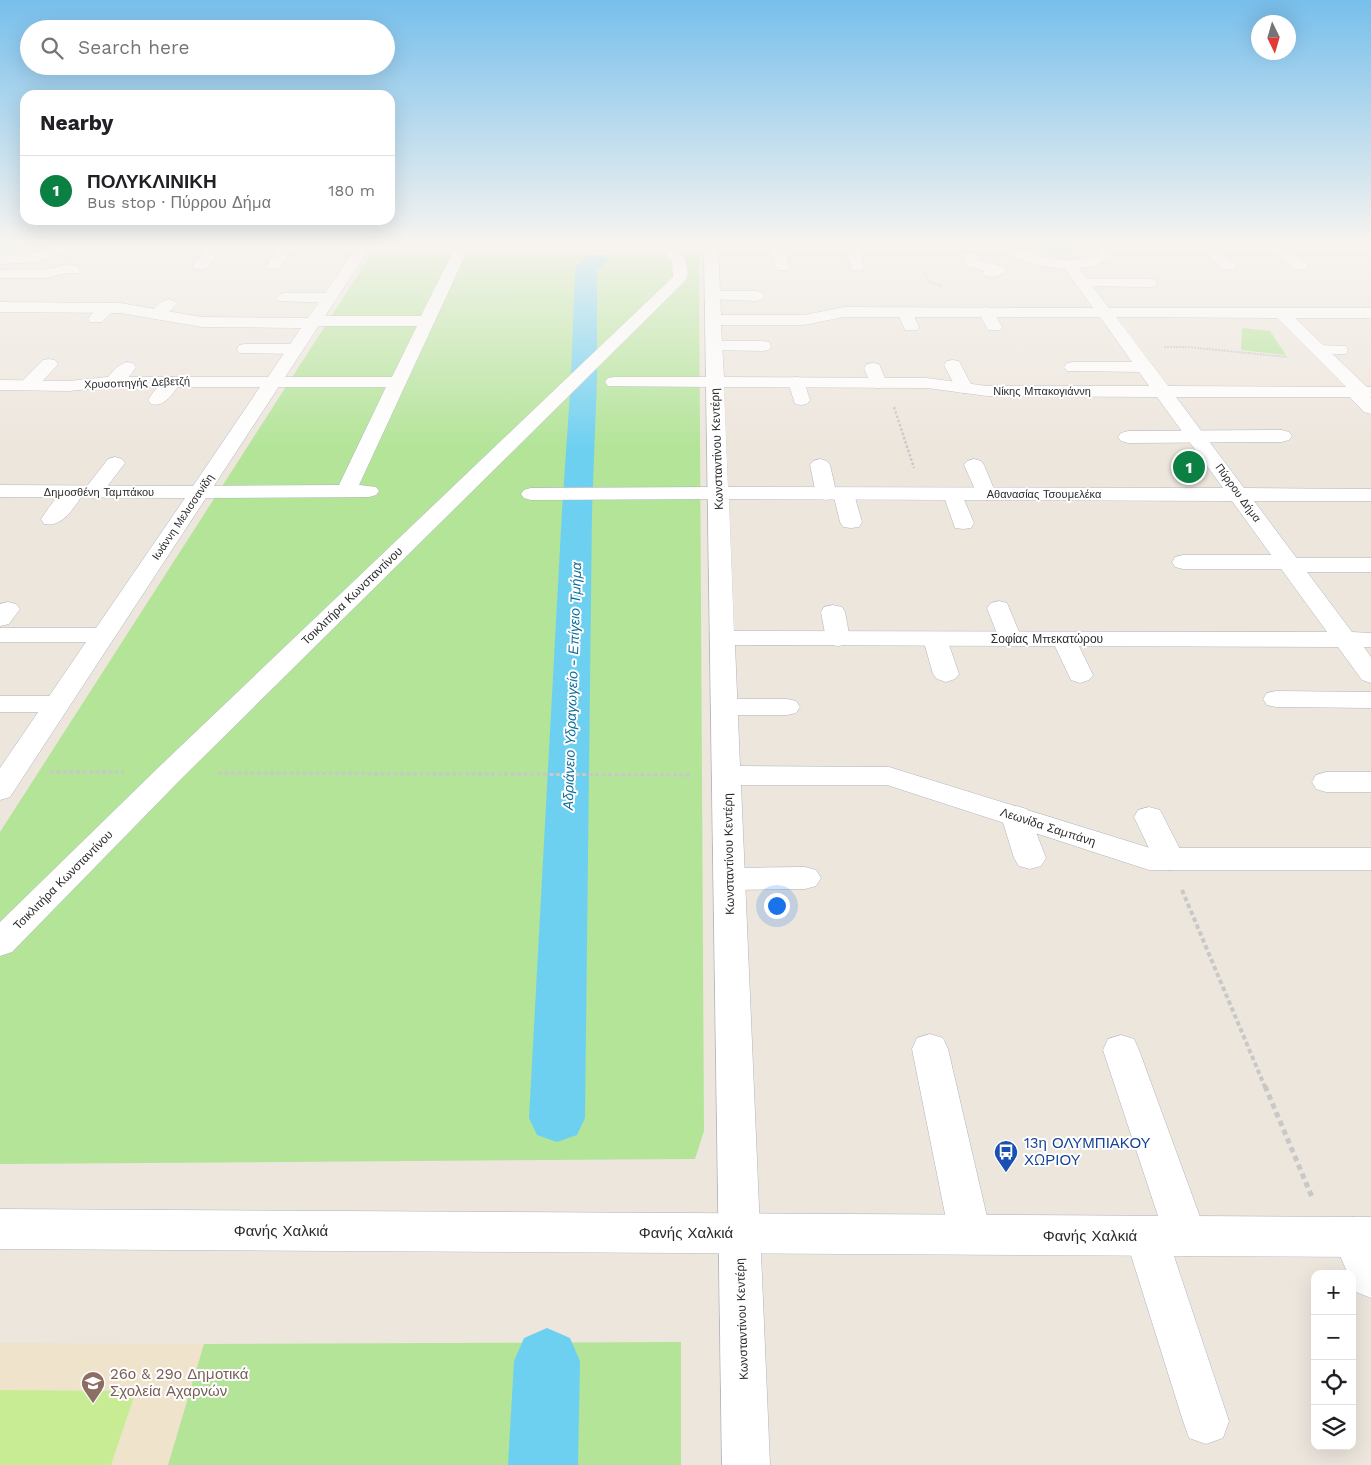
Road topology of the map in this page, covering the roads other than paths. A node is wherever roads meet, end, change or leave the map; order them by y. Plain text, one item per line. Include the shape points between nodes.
1 (104, 311) edge
2 (170, 311) edge
3 (320, 311) edge
4 (432, 311) edge
5 (646, 311) edge
6 (713, 311) edge
7 (730, 311) edge
8 (850, 311) edge
9 (888, 311) edge
10 (1287, 311) edge
11 (1347, 311) edge
12 (986, 312) junction
13 (1104, 312) junction
14 (1280, 312) junction
15 (1371, 313) edge
16 (96, 319) dead end
17 (427, 321) junction
18 (713, 321) junction
19 (313, 322) junction
20 (994, 327) dead end
21 (763, 346) dead end
22 (245, 349) dead end
23 (295, 349) junction
24 (49, 364) dead end
25 (952, 365) dead end
26 (127, 367) dead end
27 (1074, 367) dead end
28 (1145, 368) junction
29 (114, 382) junction
30 (172, 382) junction
31 (273, 382) junction
32 (397, 382) junction
33 (614, 382) dead end
34 (714, 382) junction
35 (797, 382) junction
36 (26, 385) junction
37 (956, 387) junction
38 (5, 392) edge
39 (1163, 392) junction
40 (1365, 396) edge
41 (157, 400) dead end
42 (801, 400) dead end
43 (957, 405) dead end
44 (1196, 436) junction
45 (1282, 436) dead end
46 (1128, 437) dead end
47 (115, 463) dead end
48 (820, 465) dead end
49 (974, 465) dead end
50 (0, 491) edge
51 (346, 491) junction
52 (369, 491) dead end
53 (84, 492) junction
54 (199, 492) junction
55 (718, 493) junction
56 (531, 494) dead end
57 (835, 494) junction
58 (953, 494) junction
59 (986, 494) junction
60 (1239, 495) junction
61 (1371, 495) edge
62 (52, 519) dead end
63 (851, 522) dead end
64 (963, 523) dead end
65 (1183, 562) dead end
66 (1290, 564) junction
67 (1371, 565) edge
68 (999, 608) dead end
69 (833, 612) dead end
70 (0, 635) edge
71 (104, 635) junction
72 (723, 638) junction
73 (838, 639) junction
74 (935, 639) junction
75 (1010, 639) junction
76 (1064, 640) junction
77 (1346, 640) junction
78 (1371, 640) edge
79 (946, 674) dead end
80 (1080, 675) dead end
81 (1371, 675) edge
82 (1276, 699) dead end
83 (1371, 700) edge
84 (0, 704) edge
85 (58, 704) junction
86 (725, 706) junction
87 (787, 707) dead end
88 (727, 775) junction
89 (4, 778) edge
90 (1326, 782) dead end
91 (1371, 782) edge
92 (1016, 816) junction
93 (1149, 817) dead end
94 (1030, 858) dead end
95 (1168, 859) junction
96 (1371, 859) edge
97 (805, 878) dead end
98 (730, 879) junction
99 (0, 943) edge
100 (930, 1049) dead end
101 (1121, 1050) dead end
102 (0, 1229) edge
103 (739, 1233) junction
104 (970, 1234) junction
105 (1166, 1236) junction
106 (1351, 1237) edge
107 (1371, 1277) edge
108 (1206, 1422) dead end
109 (746, 1465) edge

1 - 16 street
2 - 19 street via 202,322
3 - 19 street, Ιωάννη Μελισσανίδη
4 - 17 street
5 - 99 street, Τσικλιτήρα Κωνσταντίνου
6 - 18 street, Κωνσταντίνου Κεντέρη
7 - 18 street
8 - 18 street via 804,320
9 - 12 street via 908,319
10 - 14 street
11 - 15 street
12 - 13 street
12 - 20 street
13 - 14 street
13 - 28 street, Πύρρου Δήμα
14 - 40 street via 1330,354
17 - 19 street
17 - 32 street
18 - 21 street
18 - 34 street, Κωνσταντίνου Κεντέρη
19 - 23 street, Ιωάννη Μελισσανίδη
22 - 23 street
23 - 31 street, Ιωάννη Μελισσανίδη
24 - 36 street
25 - 37 street
26 - 29 street
27 - 28 street
28 - 39 street, Πύρρου Δήμα
29 - 30 street, Χρυσοπηγής Δεβετζή
29 - 36 street, Χρυσοπηγής Δεβετζή
30 - 31 street, Χρυσοπηγής Δεβετζή
30 - 41 street
31 - 32 street, Χρυσοπηγής Δεβετζή
31 - 54 street, Ιωάννη Μελισσανίδη
32 - 51 street
33 - 34 street, Νίκης Μπακογιάννη
34 - 35 street, Νίκης Μπακογιάννη
34 - 55 street, Κωνσταντίνου Κεντέρη
35 - 37 street, Νίκης Μπακογιάννη via 879,378
35 - 42 street
36 - 38 street
37 - 39 street, Νίκης Μπακογιάννη via 987,391
37 - 43 street
39 - 40 street, Νίκης Μπακογιάννη
39 - 44 street, Πύρρου Δήμα
44 - 45 street
44 - 46 street
44 - 60 street, Πύρρου Δήμα
47 - 53 street
48 - 57 street
49 - 59 street
50 - 53 street, Δημοσθένη Ταμπάκου
51 - 52 street, Δημοσθένη Ταμπάκου
51 - 54 street, Δημοσθένη Ταμπάκου
53 - 54 street, Δημοσθένη Ταμπάκου
53 - 62 street
54 - 71 street, Ιωάννη Μελισσανίδη
55 - 56 street, Αθανασίας Τσουμελέκα
55 - 57 street, Αθανασίας Τσουμελέκα
55 - 72 street, Κωνσταντίνου Κεντέρη
57 - 58 street, Αθανασίας Τσουμελέκα
57 - 63 street
58 - 59 street, Αθανασίας Τσουμελέκα
58 - 64 street
59 - 60 street, Αθανασίας Τσουμελέκα
60 - 61 street, Αθανασίας Τσουμελέκα
60 - 66 street, Πύρρου Δήμα
65 - 66 street
66 - 67 street
66 - 77 street, Πύρρου Δήμα
68 - 75 street
69 - 73 street
70 - 71 street
71 - 85 street, Ιωάννη Μελισσανίδη
72 - 73 street, Σοφίας Μπεκατώρου
72 - 86 street, Κωνσταντίνου Κεντέρη
73 - 74 street, Σοφίας Μπεκατώρου
74 - 75 street, Σοφίας Μπεκατώρου
74 - 79 street
75 - 76 street, Σοφίας Μπεκατώρου
76 - 77 street, Σοφίας Μπεκατώρου
76 - 80 street
77 - 78 street, Σοφίας Μπεκατώρου
77 - 81 street, Πύρρου Δήμα
82 - 83 street
84 - 85 street
85 - 89 street, Ιωάννη Μελισσανίδη
86 - 87 street
86 - 88 street, Κωνσταντίνου Κεντέρη
88 - 92 street, Λεωνίδα Σαμπάνη via 889,776
88 - 98 street, Κωνσταντίνου Κεντέρη
90 - 91 street
92 - 94 street
92 - 95 street, Λεωνίδα Σαμπάνη via 1149,859
93 - 95 street
95 - 96 street, Λεωνίδα Σαμπάνη
97 - 98 street
98 - 103 street, Κωνσταντίνου Κεντέρη
100 - 104 street
101 - 105 street
102 - 103 street, Φανής Χαλκιά
103 - 104 street, Φανής Χαλκιά
103 - 109 street, Κωνσταντίνου Κεντέρη
104 - 105 street, Φανής Χαλκιά
105 - 106 street, Φανής Χαλκιά
105 - 108 street
106 - 107 street

